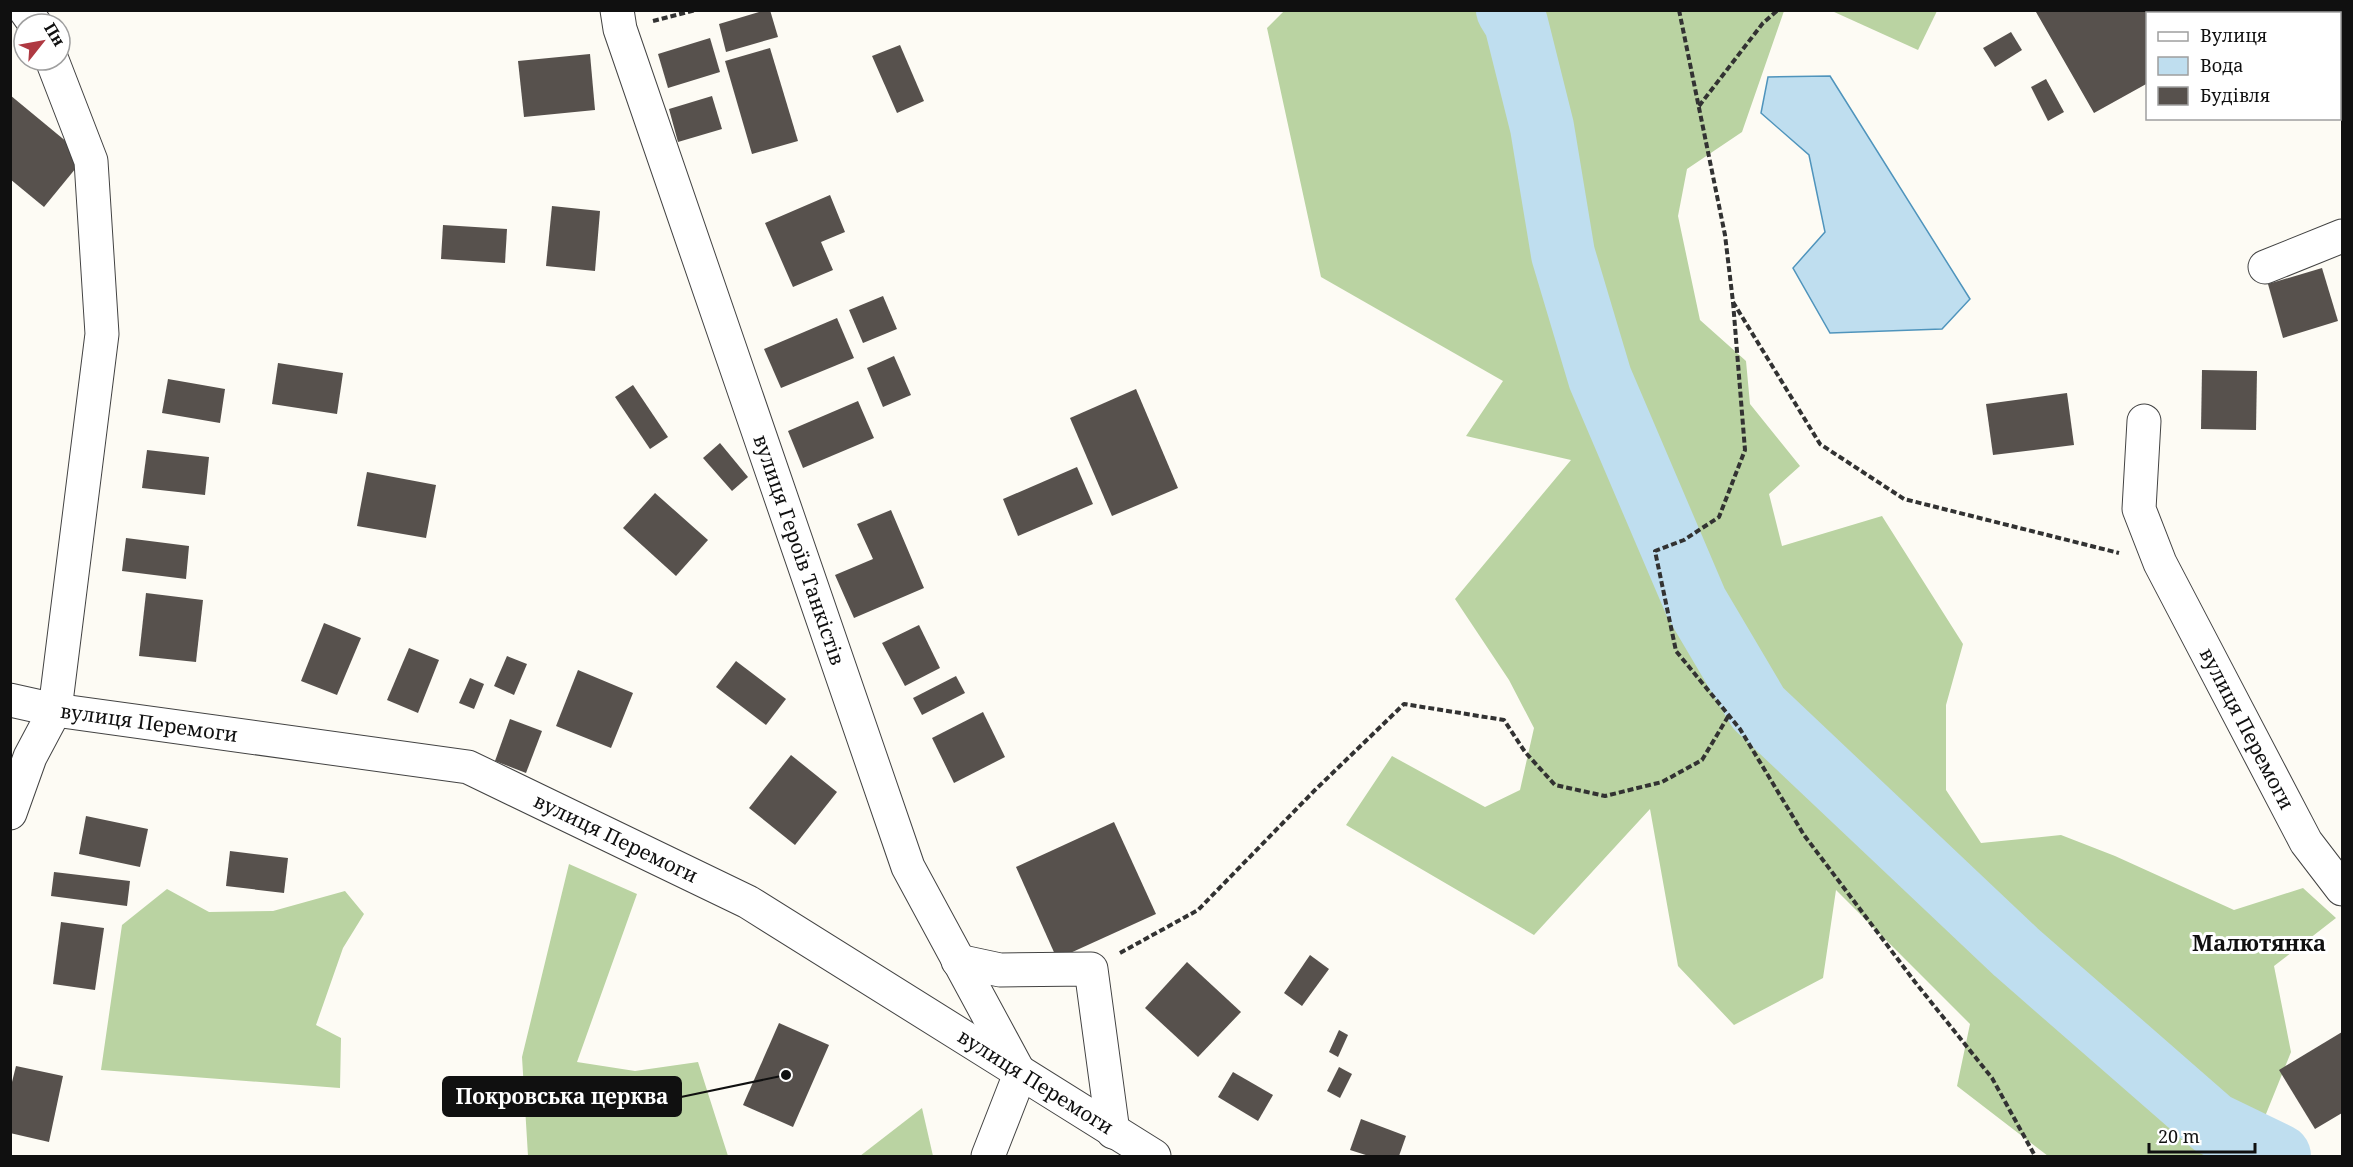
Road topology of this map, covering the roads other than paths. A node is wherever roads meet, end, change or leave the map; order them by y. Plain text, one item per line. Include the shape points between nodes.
1 (618, 20) edge
2 (57, 72) edge
3 (2343, 236) edge
4 (2265, 267) dead end
5 (2144, 421) dead end
6 (10, 700) edge
7 (55, 710) junction
8 (10, 813) edge
9 (2343, 889) edge
10 (958, 961) junction
11 (1020, 1074) junction
12 (1113, 1132) junction
13 (988, 1156) edge
14 (1154, 1156) edge

1 - 10 street, вулиця Героїв Танкістів via 908,867
2 - 7 street via 91,161 102,334
3 - 4 street
5 - 9 street, вулиця Перемоги via 2139,509 2160,563 2306,842
6 - 7 street, вулиця Перемоги
7 - 8 street via 30,757
7 - 11 street, вулиця Перемоги via 468,767 748,902
10 - 11 street, вулиця Героїв Танкістів
10 - 12 street via 1000,970 1091,969
11 - 12 street, вулиця Перемоги
11 - 13 street
12 - 14 street, вулиця Перемоги

